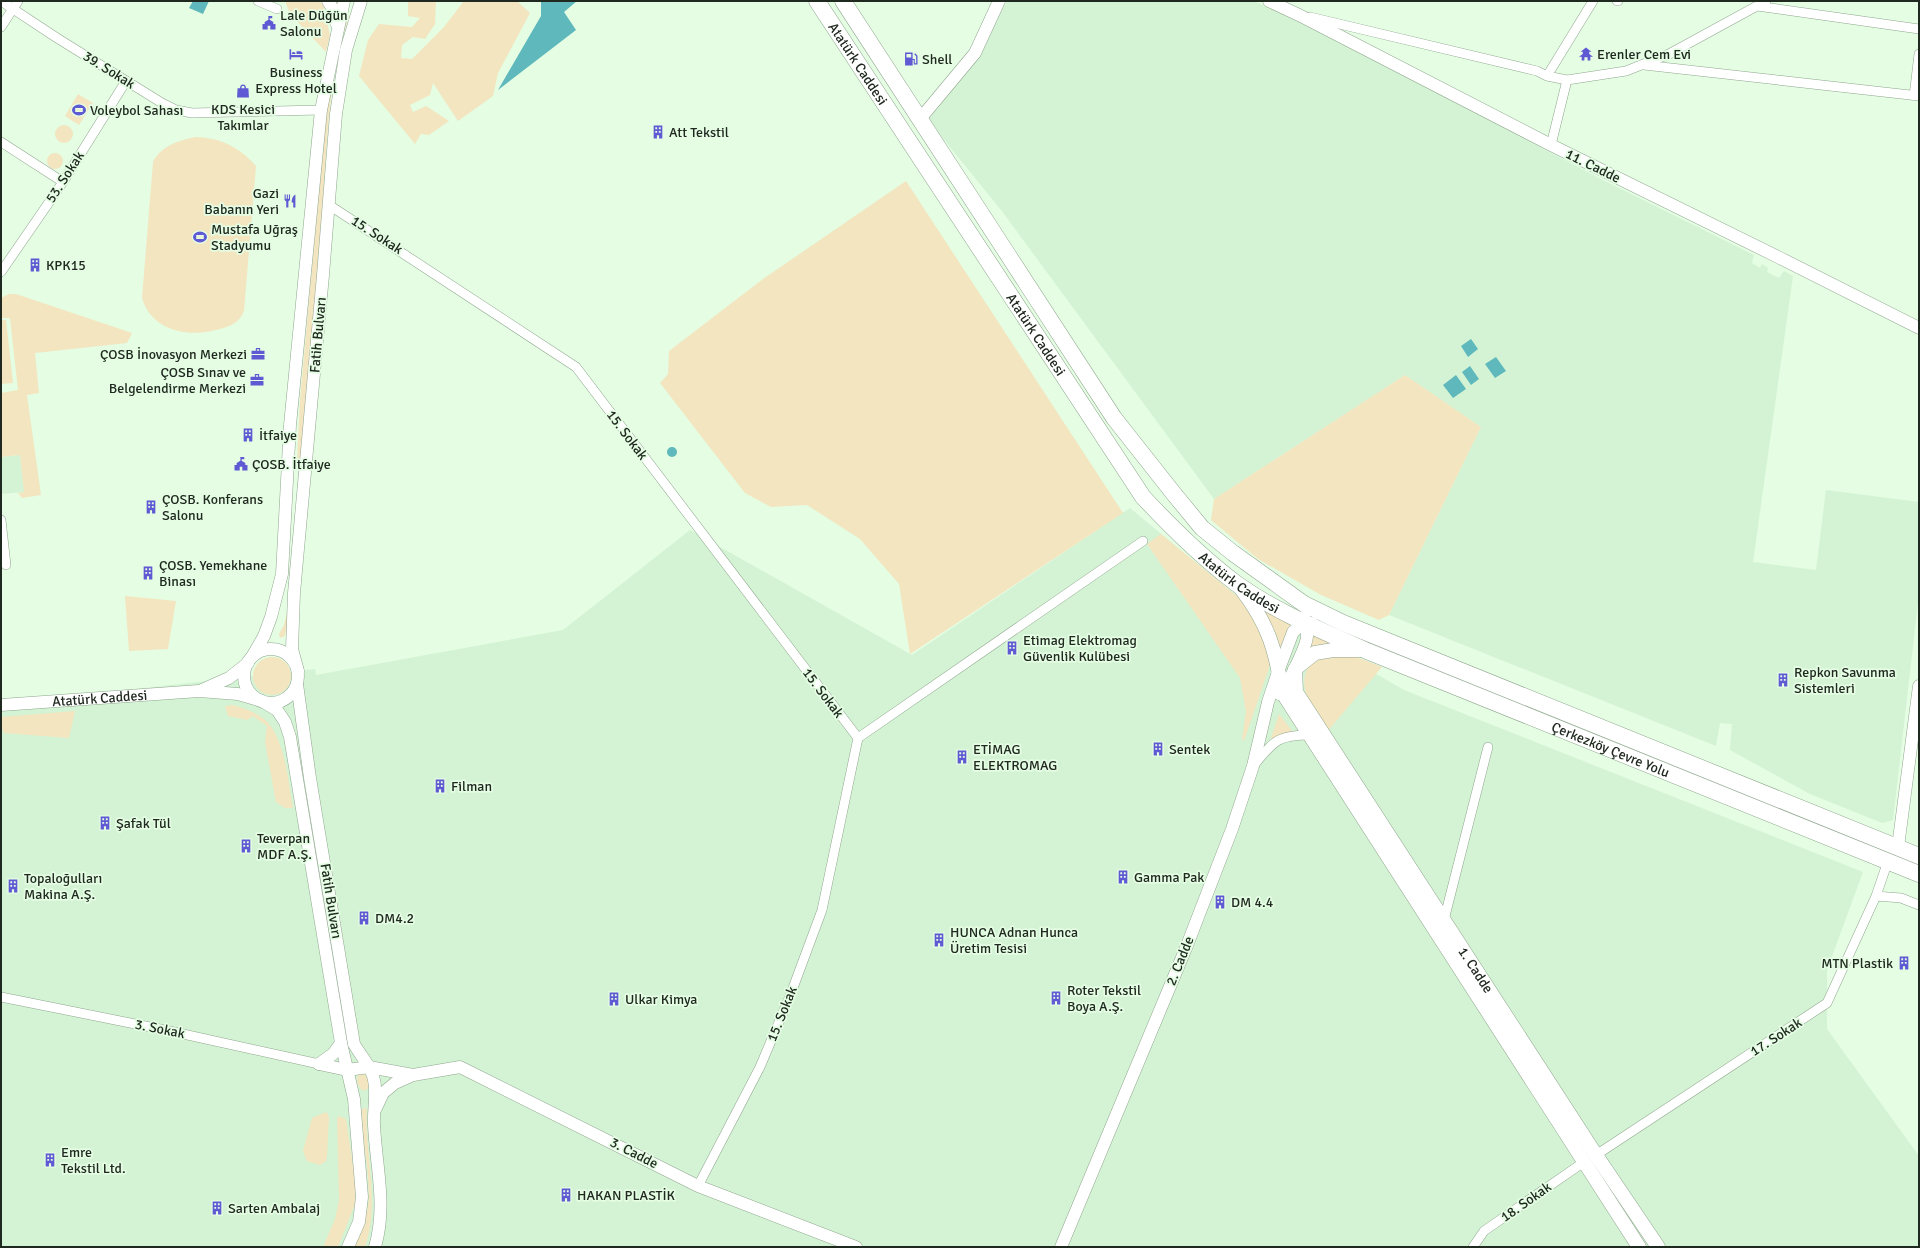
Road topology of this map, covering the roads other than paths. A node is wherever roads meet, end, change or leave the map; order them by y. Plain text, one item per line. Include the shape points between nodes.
1 (1, 1) edge
2 (18, 1) edge
3 (258, 1) edge
4 (328, 1) edge
5 (817, 1) edge
6 (843, 1) edge
7 (999, 1) edge
8 (1269, 1) edge
9 (1593, 1) edge
10 (1766, 1) edge
11 (343, 2) edge
12 (360, 5) edge
13 (1757, 6) junction
14 (13, 9) junction
15 (277, 9) dead end
16 (1299, 15) junction
17 (1, 27) edge
18 (1919, 29) edge
19 (337, 30) junction
20 (1919, 54) edge
21 (1643, 65) junction
22 (1547, 76) junction
23 (1567, 80) junction
24 (126, 81) junction
25 (1916, 96) edge
26 (321, 110) junction
27 (920, 119) junction
28 (1, 142) edge
29 (1551, 145) junction
30 (63, 182) junction
31 (329, 205) junction
32 (2, 268) edge
33 (1919, 328) edge
34 (1, 520) edge
35 (1143, 541) dead end
36 (6, 565) dead end
37 (1237, 584) junction
38 (1304, 604) junction
39 (1303, 623) junction
40 (1343, 623) junction
41 (1367, 650) junction
42 (250, 660) junction
43 (1278, 669) junction
44 (1295, 669) junction
45 (298, 671) junction
46 (297, 684) junction
47 (1919, 686) edge
48 (199, 691) junction
49 (1289, 692) junction
50 (262, 701) junction
51 (1268, 702) junction
52 (1, 705) edge
53 (1310, 735) junction
54 (858, 738) junction
55 (1488, 747) dead end
56 (1253, 766) junction
57 (1898, 847) junction
58 (1919, 856) edge
59 (1888, 861) junction
60 (1919, 874) edge
61 (1876, 896) junction
62 (1919, 905) edge
63 (1444, 920) junction
64 (1, 997) edge
65 (341, 1043) junction
66 (319, 1064) junction
67 (369, 1067) junction
68 (347, 1070) junction
69 (413, 1075) junction
70 (374, 1096) junction
71 (354, 1099) junction
72 (374, 1112) junction
73 (1596, 1155) junction
74 (1584, 1162) junction
75 (698, 1186) junction
76 (852, 1246) edge
77 (348, 1247) edge
78 (375, 1247) edge
79 (1061, 1247) edge
80 (1472, 1247) edge
81 (1639, 1247) edge
82 (1658, 1247) edge

1 - 14 street, 39. Sokak
2 - 14 street
3 - 15 street
4 - 19 main road via 336,14
5 - 37 highway, Atatürk Caddesi via 1143,496 1183,539
6 - 27 highway
7 - 27 main road via 975,53
8 - 16 main road, 11. Cadde
9 - 22 street
10 - 13 street
11 - 12 main road
11 - 19 main road, Fatih Bulvarı
12 - 31 main road, Fatih Bulvarı via 342,72
13 - 18 street
13 - 21 street
14 - 17 street
14 - 24 street, 39. Sokak
16 - 22 street via 1537,71
16 - 29 main road, 11. Cadde
19 - 26 main road, Fatih Bulvarı
20 - 25 street
21 - 23 street via 1626,71
21 - 25 street
22 - 23 street
23 - 29 street
24 - 26 street, 39. Sokak via 173,108 192,113
24 - 30 street, 53. Sokak
26 - 42 main road, Fatih Bulvarı via 290,424 282,574 274,610 264,636
27 - 38 highway via 1114,418 1174,494 1202,528
28 - 30 street
29 - 33 main road, 11. Cadde
30 - 32 street, 53. Sokak
31 - 45 main road, Fatih Bulvarı via 294,593 292,650
31 - 54 street, 15. Sokak via 576,367
34 - 36 street
35 - 54 street
37 - 39 highway, Atatürk Caddesi
37 - 43 main road via 1255,607 1270,636
38 - 39 main road
38 - 40 highway
39 - 40 main road
39 - 41 highway, Çerkezköy Çevre Yolu
39 - 43 main road, 2. Cadde via 1293,632
39 - 44 main road via 1308,635
40 - 57 highway
41 - 44 main road via 1315,653
41 - 59 highway, Çerkezköy Çevre Yolu
42 - 45 main road via 267,649 280,650 289,656
42 - 48 main road via 229,678
42 - 50 main road via 245,669 246,683 252,695
43 - 49 main road
43 - 51 main road, 2. Cadde
44 - 49 main road
45 - 46 main road
46 - 50 main road via 284,699 274,702
46 - 67 main road, Fatih Bulvarı via 354,1044
47 - 57 main road
48 - 50 main road via 238,694
48 - 52 main road, Atatürk Caddesi
49 - 51 main road
49 - 53 main road, 1. Cadde
49 - 63 main road, 1. Cadde
50 - 65 main road via 281,714 290,737
51 - 56 main road, 2. Cadde
53 - 56 street via 1289,736 1274,742
53 - 74 main road, 1. Cadde
54 - 75 street, 15. Sokak via 822,910 760,1068
55 - 63 street
56 - 79 main road, 2. Cadde via 1232,829 1186,948
57 - 58 highway
59 - 60 highway, Çerkezköy Çevre Yolu
59 - 61 street, 17. Sokak
61 - 62 street via 1900,898
61 - 73 street, 17. Sokak via 1828,1003
63 - 73 main road, 1. Cadde
64 - 66 street, 3. Sokak
65 - 66 main road via 333,1054
65 - 68 main road
66 - 68 main road
67 - 68 main road
67 - 69 main road
67 - 70 main road via 373,1076
68 - 71 main road
69 - 72 main road via 395,1083 383,1093
69 - 75 main road, 3. Cadde via 460,1067
70 - 71 main road via 368,1100
70 - 72 main road
71 - 77 main road via 362,1197 359,1222
72 - 78 main road via 382,1207
73 - 82 main road, 1. Cadde
74 - 80 street, 18. Sokak via 1484,1231
74 - 81 main road, 1. Cadde
75 - 76 main road, 3. Cadde

